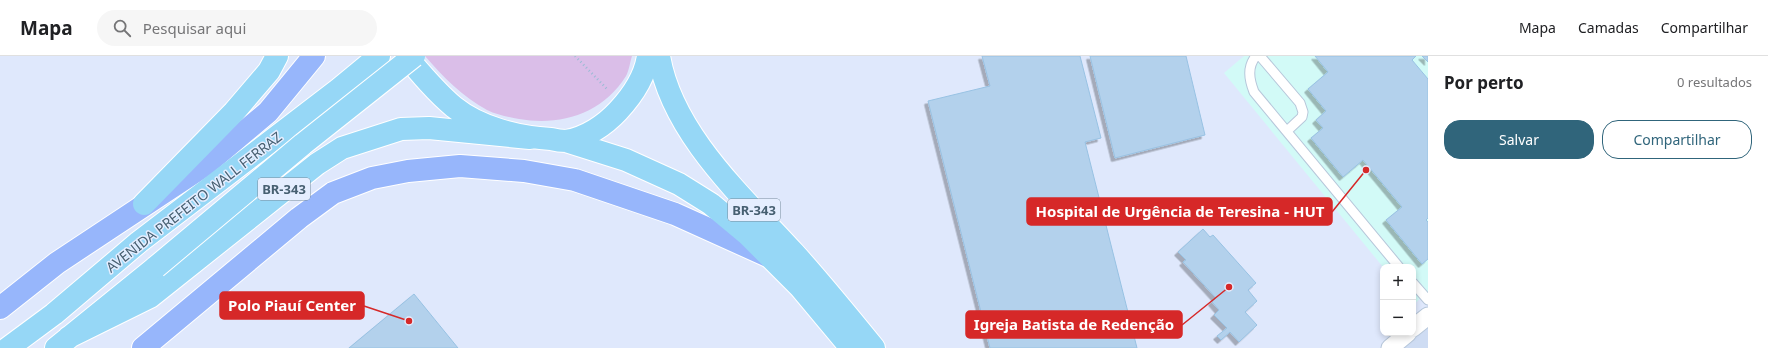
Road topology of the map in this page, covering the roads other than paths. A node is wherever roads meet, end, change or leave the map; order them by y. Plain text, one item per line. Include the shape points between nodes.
1 (277, 56) edge
2 (314, 56) edge
3 (379, 56) edge
4 (406, 56) edge
5 (414, 56) edge
6 (648, 56) edge
7 (659, 56) edge
8 (1256, 56) edge
9 (1260, 56) edge
10 (1287, 131) junction
11 (530, 138) junction
12 (566, 141) junction
13 (144, 204) junction
14 (768, 256) junction
15 (1398, 264) edge
16 (1416, 286) edge
17 (1428, 300) edge
18 (0, 308) edge
19 (54, 314) junction
20 (1428, 316) edge
21 (1416, 326) edge
22 (1404, 336) edge
23 (62, 343) edge
24 (0, 344) edge
25 (8, 348) edge
26 (143, 348) edge
27 (851, 348) edge
28 (874, 348) edge
29 (1390, 348) edge

1 - 13 highway via 269,71 234,112
2 - 13 main road, AVENIDA PREFEITO WALL FERRAZ via 268,112 205,165
3 - 19 highway, AVENIDA PREFEITO WALL FERRAZ via 139,242
4 - 11 highway, BR-343 via 455,108 482,124
5 - 23 highway, AVENIDA PREFEITO WALL FERRAZ, bridge
6 - 12 highway, BR-343 via 640,82 623,106 594,132
7 - 28 highway, BR-343 via 678,111 710,161 795,254
8 - 10 lane via 1249,70 1254,92
9 - 10 lane via 1302,108 1302,116
10 - 15 lane
11 - 12 highway, BR-343
11 - 23 highway, BR-343 via 429,128 401,129 342,148 317,164 150,296
12 - 14 highway, BR-343 via 626,160 679,184 732,220
13 - 18 main road, AVENIDA PREFEITO WALL FERRAZ via 57,264
14 - 26 main road via 675,214 575,180 460,166 408,171 372,178 333,193 299,218
14 - 27 highway, BR-343 via 800,287
16 - 17 lane
19 - 24 highway
19 - 25 highway, AVENIDA PREFEITO WALL FERRAZ
20 - 21 street
22 - 29 street

